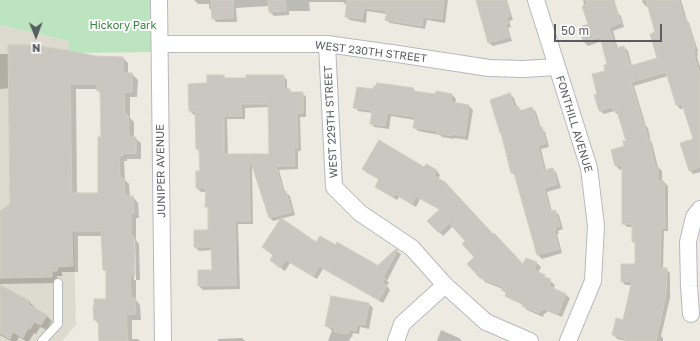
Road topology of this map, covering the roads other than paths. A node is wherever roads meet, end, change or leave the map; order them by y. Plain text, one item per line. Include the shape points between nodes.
1 (159, 0) edge
2 (536, 0) edge
3 (160, 44) junction
4 (327, 44) junction
5 (557, 67) junction
6 (700, 209) edge
7 (58, 283) dead end
8 (445, 285) junction
9 (691, 314) dead end
10 (42, 341) edge
11 (163, 341) edge
12 (396, 341) edge
13 (530, 341) edge
14 (568, 341) edge

1 - 3 street, JUNIPER AVENUE
2 - 5 street, FONTHILL AVENUE
3 - 4 street, WEST 230TH STREET
3 - 11 street, JUNIPER AVENUE
4 - 5 street, WEST 230TH STREET via 489,68
4 - 8 street, WEST 229TH STREET via 334,187 360,213 412,248
5 - 14 street, FONTHILL AVENUE via 589,168 596,226 593,281
6 - 9 street via 694,217 688,242
7 - 10 lane via 58,324
8 - 12 street via 402,324
8 - 13 street, WEST 229TH STREET via 486,322

